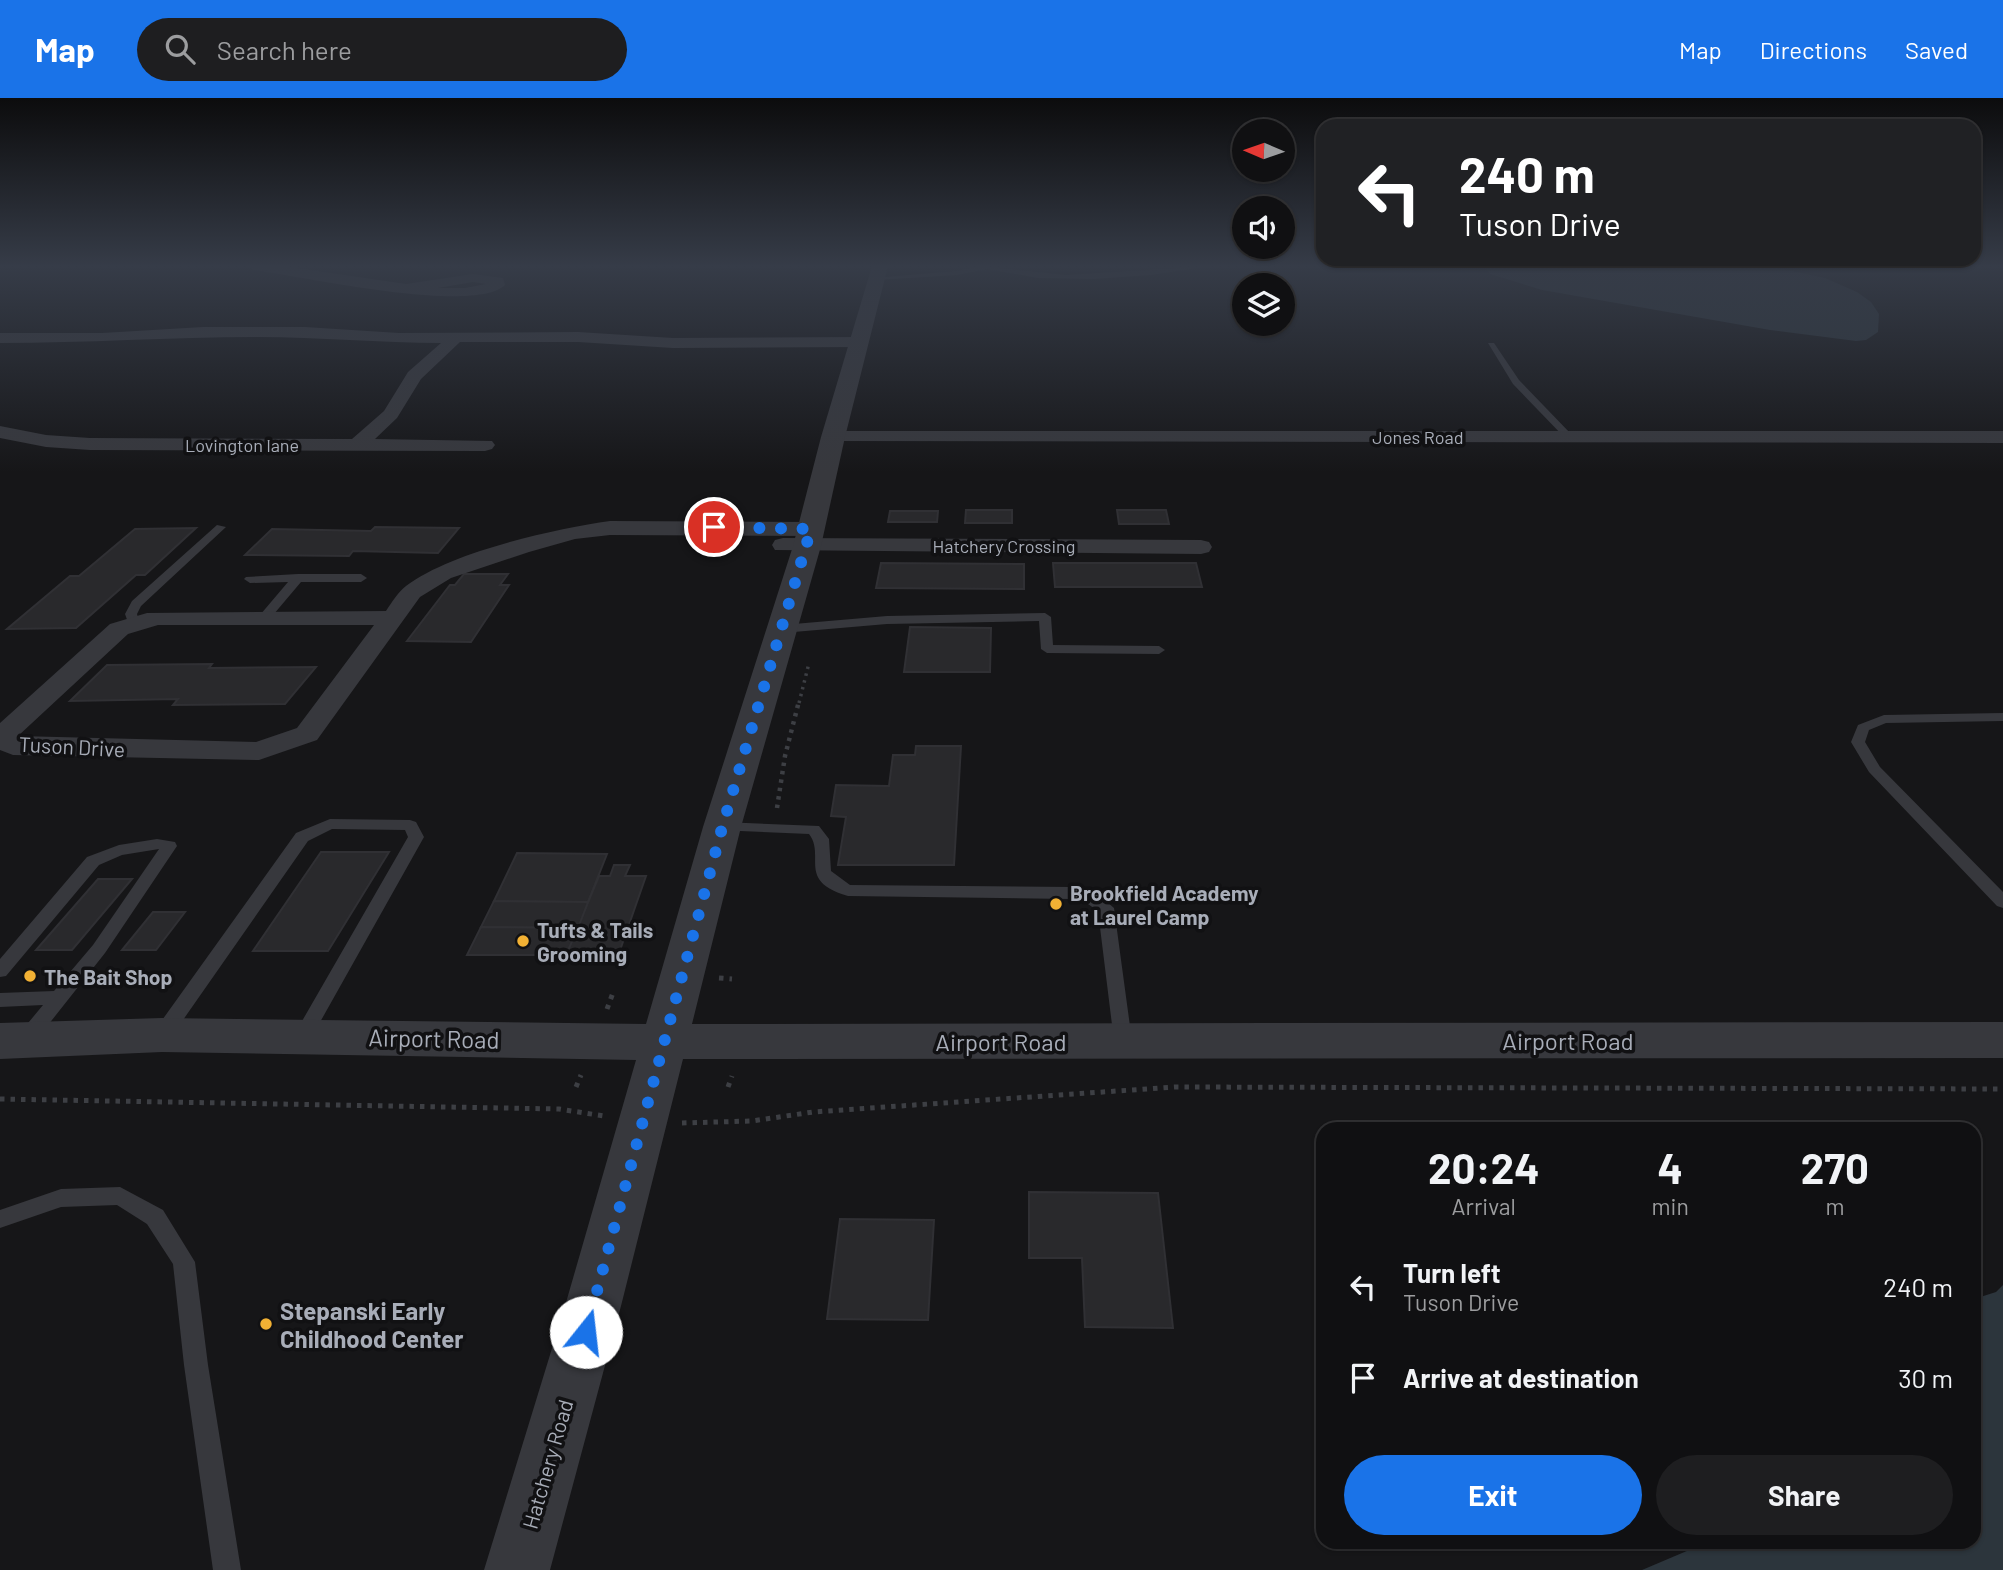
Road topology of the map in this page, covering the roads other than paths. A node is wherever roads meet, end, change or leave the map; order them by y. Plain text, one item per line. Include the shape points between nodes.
1 (158, 335) edge
2 (331, 335) edge
3 (862, 335) edge
4 (0, 338) edge
5 (455, 338) junction
6 (860, 342) junction
7 (1491, 345) dead end
8 (0, 432) edge
9 (832, 437) junction
10 (1569, 437) junction
11 (2003, 437) edge
12 (357, 445) junction
13 (485, 445) dead end
14 (221, 527) dead end
15 (809, 537) junction
16 (1201, 547) dead end
17 (298, 578) junction
18 (360, 578) dead end
19 (250, 579) dead end
20 (264, 618) junction
21 (393, 618) junction
22 (134, 625) junction
23 (782, 629) junction
24 (1047, 649) junction
25 (1159, 650) dead end
26 (1048, 664) dead end
27 (2003, 718) edge
28 (722, 828) junction
29 (2003, 902) edge
30 (0, 971) edge
31 (58, 998) junction
32 (0, 1000) edge
33 (162, 1035) junction
34 (303, 1035) junction
35 (2003, 1040) edge
36 (12, 1041) edge
37 (1123, 1041) junction
38 (664, 1042) junction
39 (0, 1219) edge
40 (227, 1570) edge
41 (517, 1570) edge

1 - 4 street
2 - 5 street
3 - 6 street, Hatchery Road
5 - 6 street
5 - 12 street via 414,376 391,414
6 - 9 street, Hatchery Road
7 - 10 lane via 1516,382
8 - 12 street, Lovington lane via 90,444
9 - 10 street, Jones Road
9 - 15 street, Hatchery Road
10 - 11 street, Jones Road
12 - 13 street, Lovington lane
14 - 22 lane via 136,604 131,614
15 - 16 street, Hatchery Crossing
15 - 21 street, Tuson Drive via 596,543 574,533 443,573 412,592
15 - 23 street, Hatchery Road
17 - 18 lane
17 - 19 lane
17 - 20 lane
20 - 21 street, Tuson Drive
20 - 22 street, Tuson Drive via 156,618
21 - 22 street, Tuson Drive via 307,734 259,751 13,746 1,737 119,629
23 - 24 lane via 887,620 1045,617
23 - 28 street, Hatchery Road
24 - 25 lane
24 - 26 lane
27 - 29 lane via 1884,719 1863,728 1858,742 1874,769
28 - 37 lane via 813,830 821,839 822,872 829,883 848,890 1072,893 1094,901 1106,908
28 - 38 street, Hatchery Road
30 - 31 lane via 93,861 119,850 169,846 99,949
31 - 32 lane
31 - 36 lane
33 - 34 street, Airport Road
33 - 34 lane via 302,837 330,824 410,825 416,837
33 - 36 street, Airport Road
34 - 38 street, Airport Road
35 - 37 street, Airport Road
37 - 38 street, Airport Road
38 - 41 street, Hatchery Road
39 - 40 lane via 61,1198 120,1195 155,1217 184,1262

